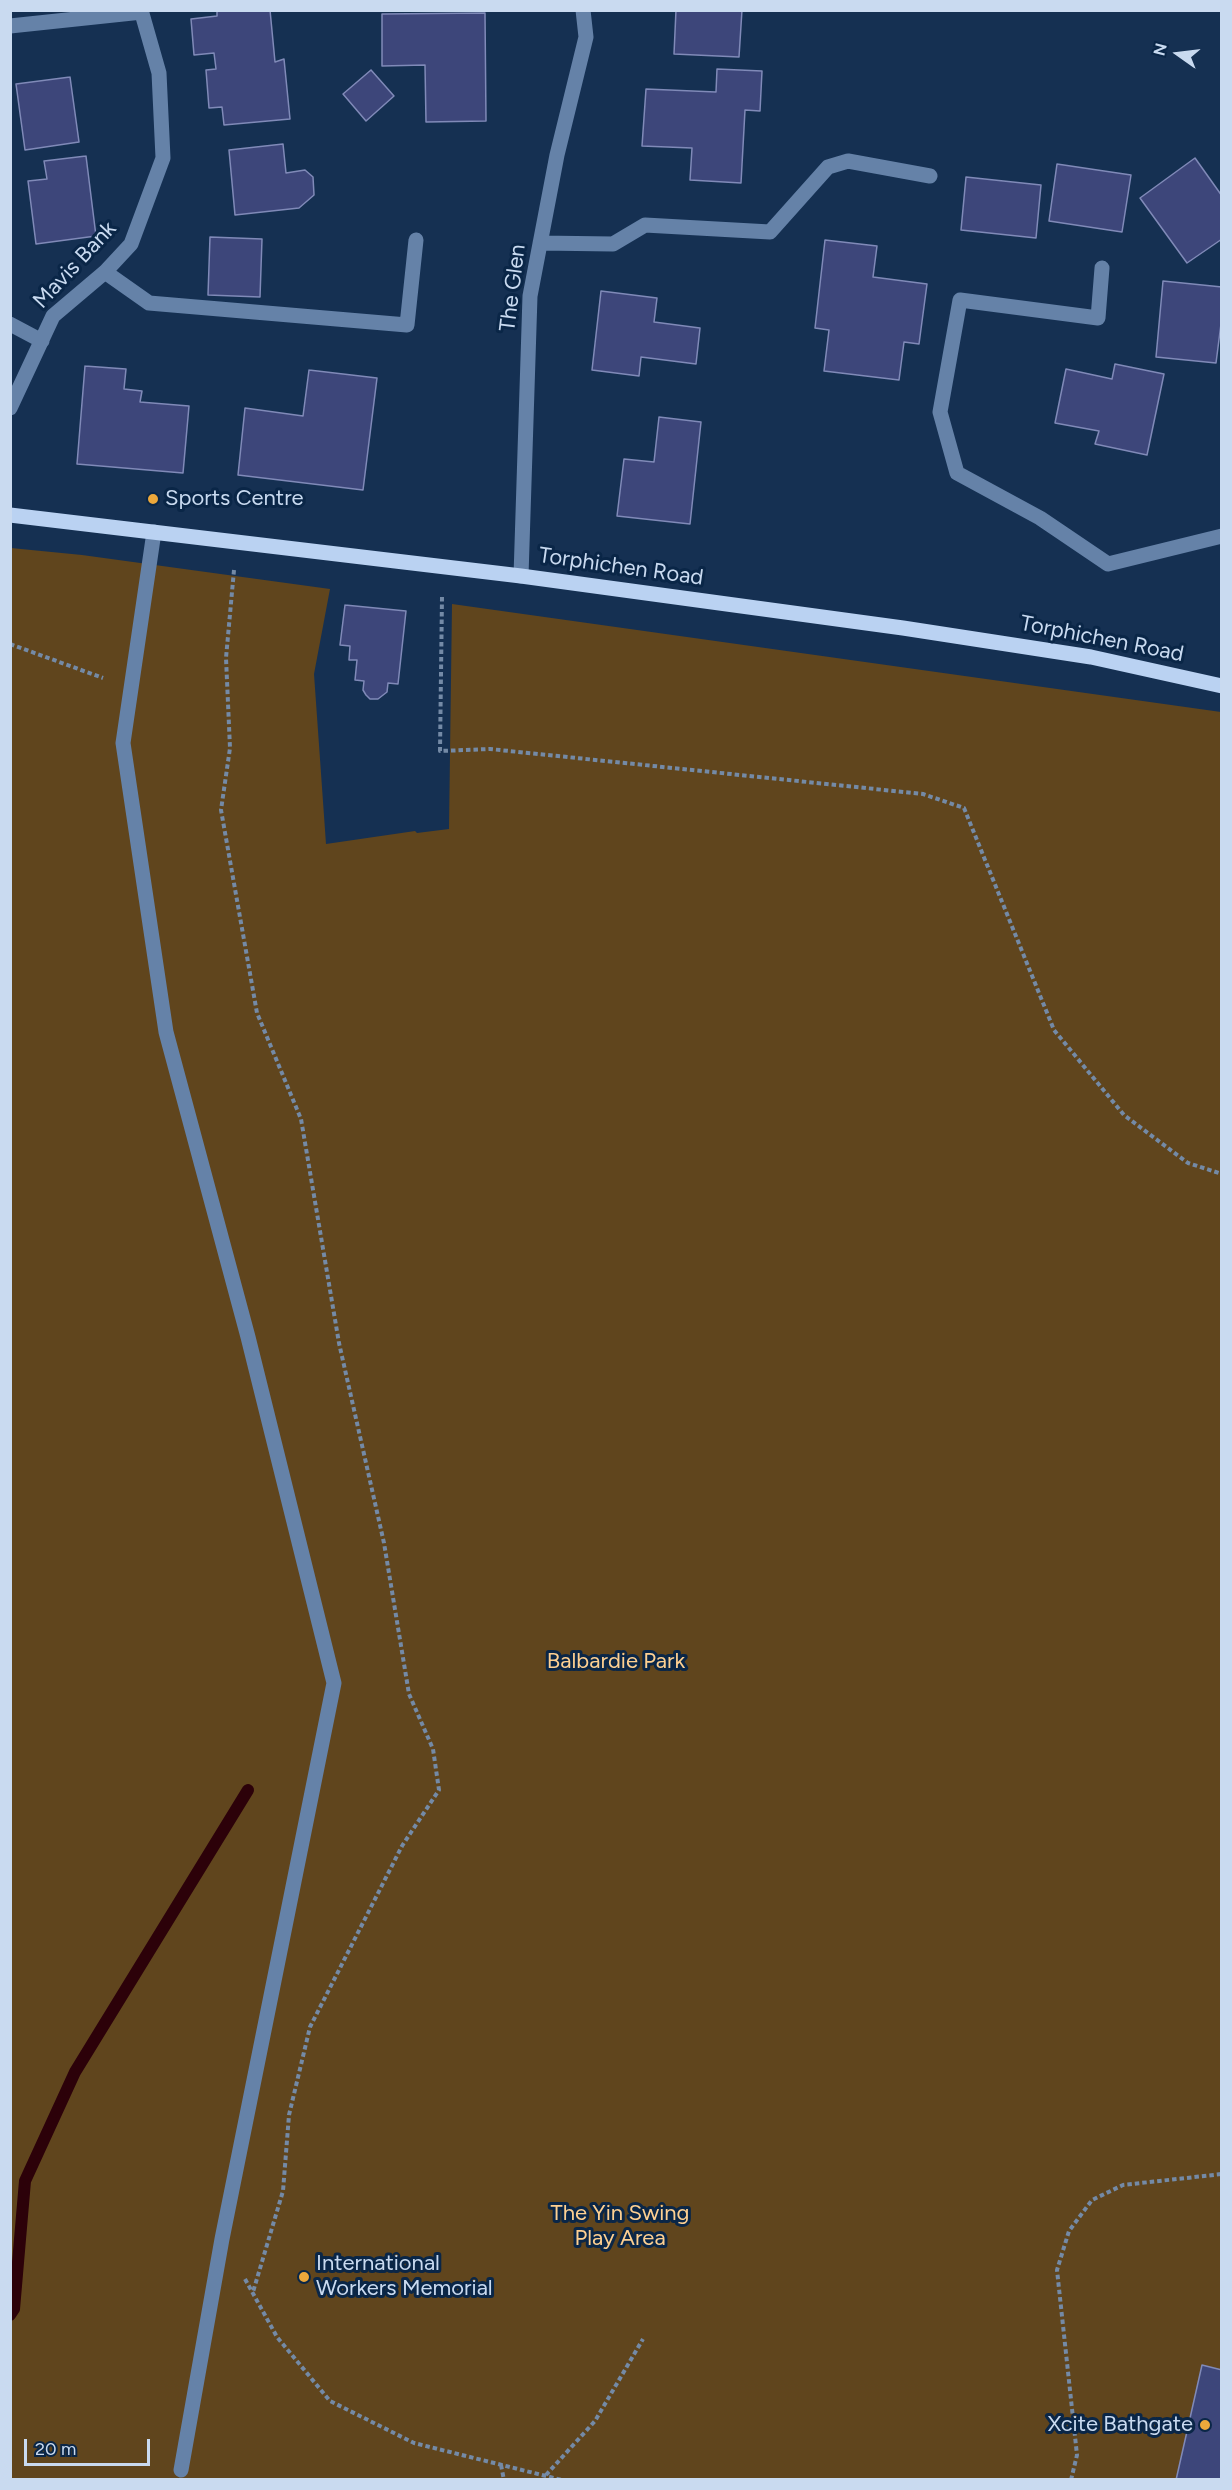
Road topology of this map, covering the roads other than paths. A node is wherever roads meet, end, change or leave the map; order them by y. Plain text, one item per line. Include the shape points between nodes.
1 (583, 10) edge
2 (142, 11) edge
3 (10, 26) edge
4 (930, 176) dead end
5 (416, 240) dead end
6 (540, 243) junction
7 (1102, 268) dead end
8 (105, 272) junction
9 (10, 324) edge
10 (42, 341) junction
11 (10, 408) edge
12 (10, 515) edge
13 (154, 532) junction
14 (1221, 536) edge
15 (521, 576) junction
16 (1221, 686) edge
17 (183, 2476) edge

1 - 6 street, The Glen via 586,37
2 - 3 street
2 - 8 street, Mavis Bank via 159,73 163,158 132,244
4 - 6 street via 848,161 828,167 770,232 645,225 613,244
5 - 8 street via 406,325 149,303
6 - 15 street, The Glen via 530,296
7 - 14 street via 1098,318 960,300 940,412 957,473 1040,518 1108,564
8 - 10 street, Mavis Bank via 53,316
9 - 10 street, Mavis Bank
10 - 11 street, Mavis Bank
12 - 13 main road, Torphichen Road
13 - 15 main road, Torphichen Road
13 - 17 street via 123,742 166,1032 248,1337 334,1683 222,2239
15 - 16 main road, Torphichen Road via 1091,657

